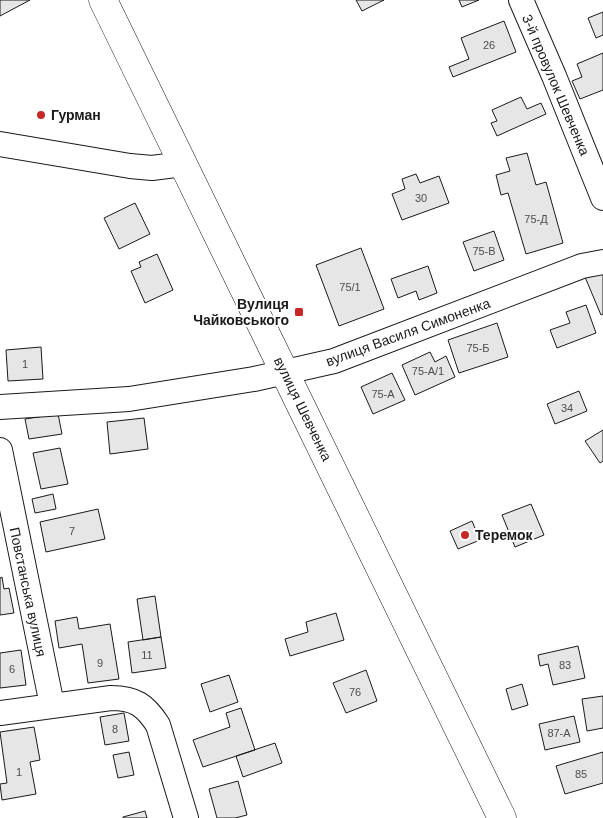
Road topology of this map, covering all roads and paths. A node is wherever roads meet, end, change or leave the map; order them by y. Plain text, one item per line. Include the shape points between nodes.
1 (103, 0) edge
2 (521, 0) edge
3 (0, 144) edge
4 (183, 164) junction
5 (603, 198) edge
6 (603, 262) edge
7 (285, 372) junction
8 (0, 407) edge
9 (0, 450) edge
10 (52, 705) junction
11 (0, 713) edge
12 (186, 818) edge
13 (502, 818) edge

1 - 4 main road, вулиця Шевченка
2 - 5 street, 3-й провулок Шевченка
3 - 4 street via 130,166 152,168
4 - 7 main road, вулиця Шевченка
6 - 7 street, вулиця Василя Симоненка via 582,266 334,361
7 - 8 street, вулиця Василя Симоненка via 129,399
7 - 13 main road, вулиця Шевченка
9 - 10 street, Повстанська вулиця
10 - 11 street
10 - 12 street via 127,698 151,713 158,725

